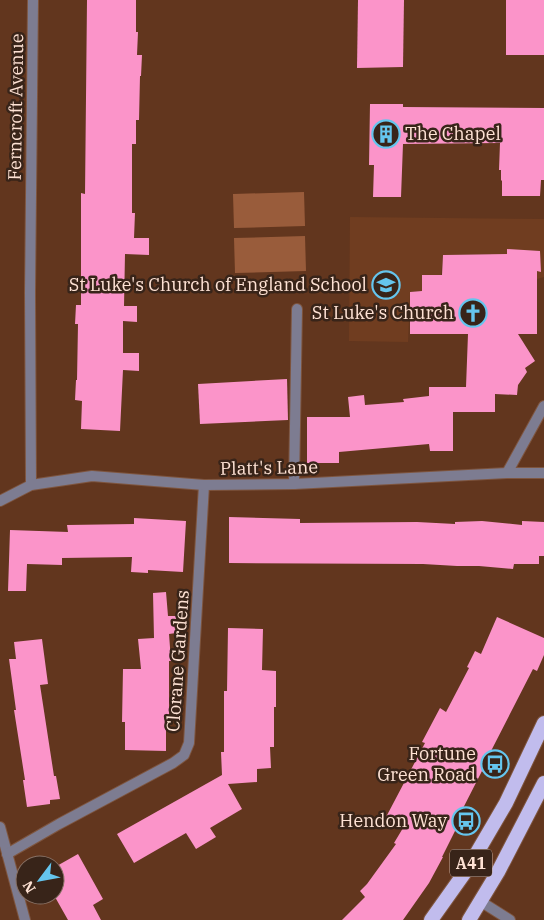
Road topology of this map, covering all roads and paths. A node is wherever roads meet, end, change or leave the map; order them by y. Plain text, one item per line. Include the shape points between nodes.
1 (33, 0) edge
2 (297, 310) dead end
3 (544, 406) edge
4 (507, 473) junction
5 (544, 473) edge
6 (294, 484) junction
7 (31, 485) junction
8 (204, 485) junction
9 (0, 501) edge
10 (544, 723) edge
11 (544, 783) edge
12 (0, 827) edge
13 (7, 854) junction
14 (480, 901) junction
15 (25, 920) edge
16 (431, 920) edge
17 (469, 920) edge
18 (510, 920) edge

1 - 7 street, Ferncroft Avenue
2 - 6 street
3 - 4 street
4 - 5 street, Platt's Lane
4 - 6 street, Platt's Lane
6 - 8 street, Platt's Lane
7 - 8 street, Platt's Lane via 92,476
7 - 9 street, Platt's Lane
8 - 13 street, Clorane Gardens via 189,743 184,755
10 - 16 highway, A41 via 506,803 468,868
11 - 14 highway, A41
12 - 13 street
13 - 15 street
14 - 17 highway, A41
14 - 18 street

